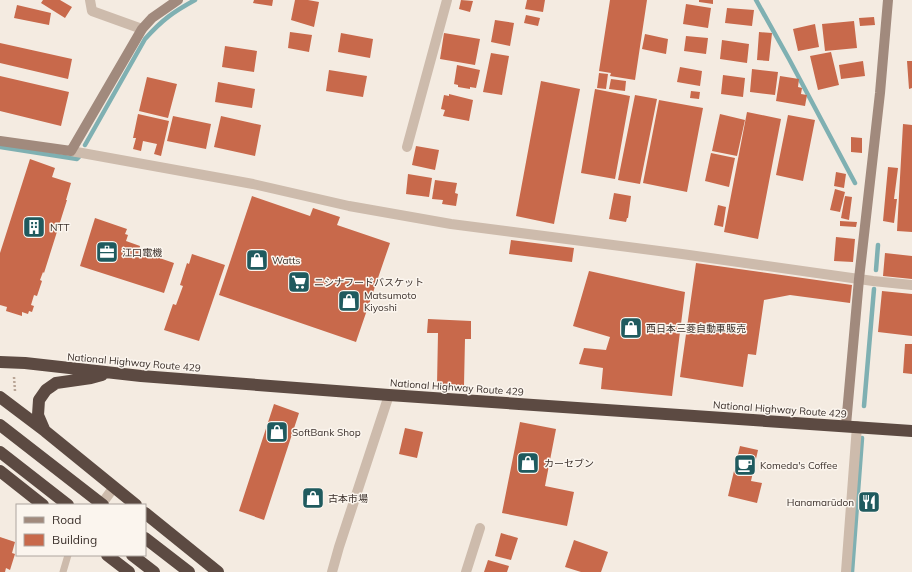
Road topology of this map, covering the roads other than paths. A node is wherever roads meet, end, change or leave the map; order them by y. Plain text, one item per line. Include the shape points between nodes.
1 (90, 0) edge
2 (178, 0) edge
3 (447, 0) edge
4 (888, 0) edge
5 (142, 29) junction
6 (0, 140) edge
7 (407, 147) dead end
8 (71, 151) junction
9 (859, 279) junction
10 (912, 284) edge
11 (0, 362) edge
12 (109, 372) junction
13 (389, 395) junction
14 (0, 397) edge
15 (0, 425) edge
16 (852, 426) junction
17 (44, 431) junction
18 (912, 431) edge
19 (0, 452) edge
20 (0, 471) edge
21 (114, 487) junction
22 (42, 504) edge
23 (67, 504) edge
24 (101, 504) edge
25 (103, 504) edge
26 (135, 504) edge
27 (146, 514) edge
28 (480, 528) dead end
29 (146, 539) edge
30 (68, 556) edge
31 (108, 556) edge
32 (133, 556) edge
33 (63, 572) edge
34 (129, 572) edge
35 (154, 572) edge
36 (189, 572) edge
37 (218, 572) edge
38 (332, 572) edge
39 (466, 572) edge
40 (846, 572) edge

1 - 5 street via 92,11
2 - 5 street via 152,18
3 - 7 street
4 - 9 street
5 - 8 street
6 - 8 street
8 - 9 street via 451,224
9 - 10 street
9 - 16 street
11 - 12 highway, National Highway Route 429
12 - 13 highway, National Highway Route 429
12 - 17 highway via 56,384 46,390 39,400 38,415
13 - 16 highway, National Highway Route 429
13 - 38 street
14 - 17 highway
15 - 24 highway, bridge
16 - 18 highway, National Highway Route 429
16 - 40 street
17 - 21 highway
19 - 23 highway
20 - 22 highway
21 - 25 street
21 - 26 highway
27 - 37 highway
28 - 39 street
29 - 36 highway
30 - 33 lane
31 - 34 highway
32 - 35 highway

